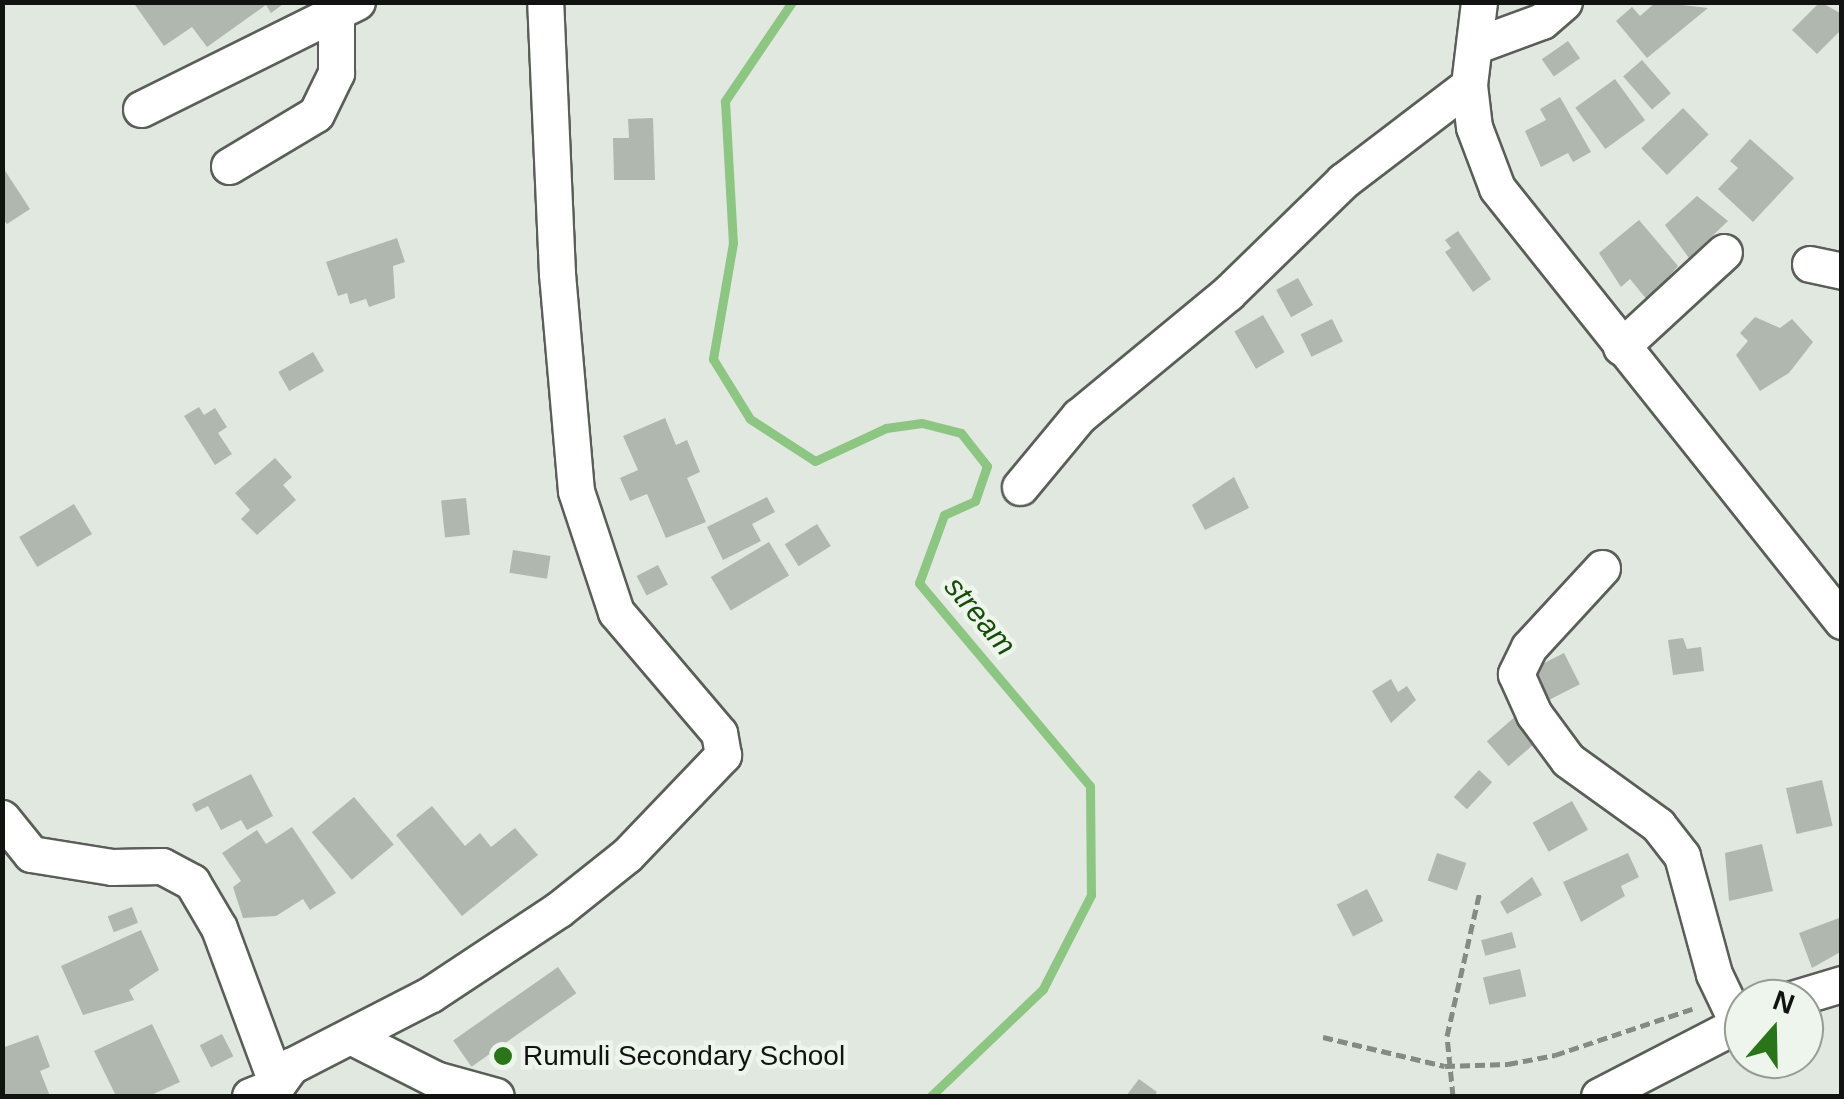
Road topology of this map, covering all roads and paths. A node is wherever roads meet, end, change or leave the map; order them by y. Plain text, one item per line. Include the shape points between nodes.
1 (545, 2) edge
2 (1479, 2) edge
3 (1564, 2) edge
4 (346, 7) edge
5 (1474, 46) junction
6 (1470, 85) junction
7 (140, 109) dead end
8 (229, 166) dead end
9 (1724, 252) dead end
10 (1621, 347) junction
11 (1020, 487) dead end
12 (1602, 568) dead end
13 (1842, 622) edge
14 (2, 818) edge
15 (1480, 892) dead end
16 (1724, 982) edge
17 (1724, 1018) edge
18 (1724, 1022) edge
19 (352, 1037) junction
20 (1323, 1037) dead end
21 (1445, 1066) junction
22 (263, 1091) edge
23 (496, 1096) edge
24 (1454, 1096) edge
25 (1599, 1096) edge

1 - 19 street via 557,273 576,491 616,612 718,733 723,754 626,855 558,910
2 - 5 street
3 - 5 street via 1542,20
4 - 7 street
4 - 8 street via 336,73 316,114
5 - 6 street
6 - 10 street via 1474,127 1497,188
6 - 11 street via 1343,182 1228,292 1079,416
9 - 10 street
10 - 13 street
12 - 16 street via 1529,647 1516,674 1534,714 1568,760 1658,825 1682,856
14 - 22 street via 31,854 78,864 162,866 192,882 219,928
15 - 21 path
17 - 21 path via 1555,1056
18 - 25 street
19 - 22 street via 290,1066
19 - 23 street via 435,1079
20 - 21 path
21 - 24 path

